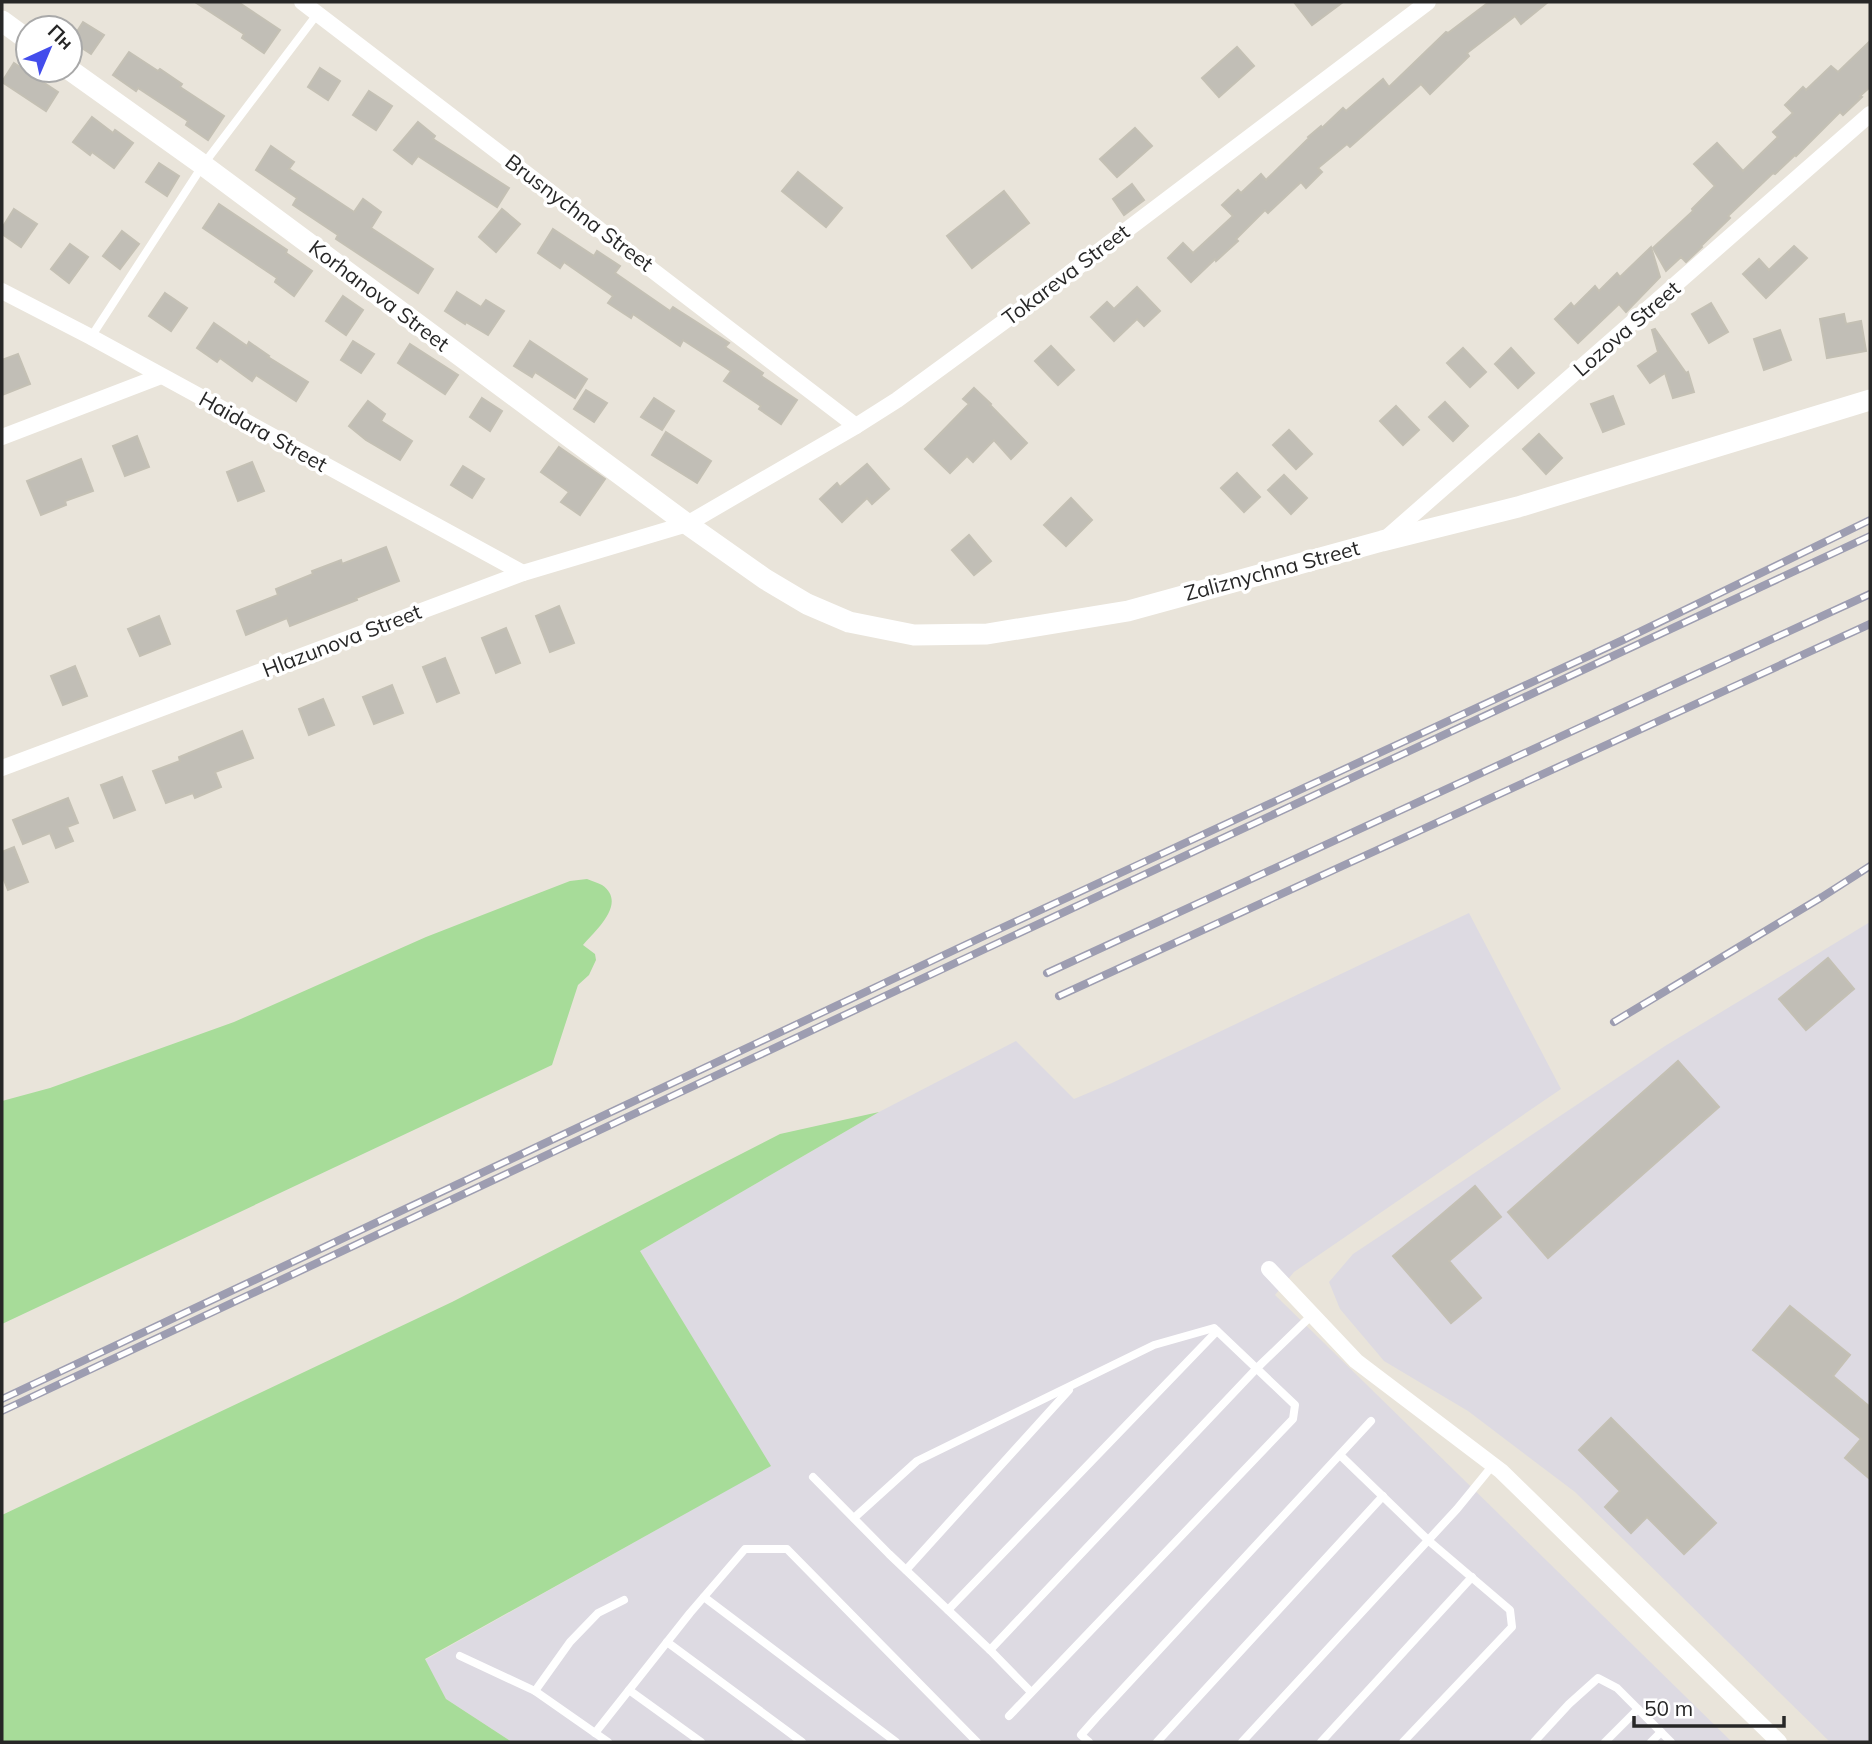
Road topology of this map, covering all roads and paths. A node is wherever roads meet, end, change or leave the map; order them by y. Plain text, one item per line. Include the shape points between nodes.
1 (302, 2) edge
2 (1428, 2) edge
3 (318, 13) junction
4 (84, 80) edge
5 (1870, 114) edge
6 (203, 165) junction
7 (2, 291) edge
8 (91, 337) junction
9 (161, 376) junction
10 (1870, 400) edge
11 (856, 426) junction
12 (2, 437) edge
13 (687, 524) junction
14 (1382, 541) junction
15 (523, 573) junction
16 (2, 768) edge
17 (1269, 1269) dead end
18 (1312, 1315) junction
19 (1217, 1331) junction
20 (1256, 1368) junction
21 (1073, 1385) junction
22 (1371, 1421) dead end
23 (1340, 1455) junction
24 (1493, 1465) junction
25 (813, 1477) dead end
26 (1383, 1496) junction
27 (854, 1518) junction
28 (1429, 1541) junction
29 (906, 1570) junction
30 (1472, 1577) junction
31 (704, 1597) junction
32 (624, 1600) dead end
33 (948, 1610) junction
34 (667, 1642) junction
35 (990, 1650) junction
36 (460, 1656) dead end
37 (629, 1690) junction
38 (535, 1691) junction
39 (1031, 1692) junction
40 (1638, 1709) junction
41 (1009, 1716) dead end
42 (1661, 1732) junction
43 (595, 1733) junction
44 (608, 1742) edge
45 (701, 1742) edge
46 (802, 1742) edge
47 (896, 1742) edge
48 (977, 1742) edge
49 (1089, 1742) edge
50 (1157, 1742) edge
51 (1242, 1742) edge
52 (1321, 1742) edge
53 (1403, 1742) edge
54 (1534, 1742) edge
55 (1605, 1742) edge
56 (1651, 1742) edge
57 (1671, 1742) edge
58 (1779, 1742) edge

1 - 3 street, Brusnychna Street
2 - 11 street, Tokareva Street via 1058,282
3 - 6 lane
3 - 11 street, Brusnychna Street
4 - 6 main road, Korhanova Street
5 - 14 street, Lozova Street
6 - 8 lane
6 - 13 main road, Korhanova Street
7 - 8 street, Haidara Street
8 - 9 street, Haidara Street
9 - 12 street
9 - 15 street, Haidara Street
10 - 14 main road, Zaliznychna Street via 1518,508
11 - 13 street, Tokareva Street
13 - 14 main road, Zaliznychna Street via 807,604 849,622 914,635 987,634 1128,611
13 - 15 street, Hlazunova Street
15 - 16 street, Hlazunova Street
17 - 18 street
18 - 20 lane
18 - 24 street via 1356,1361
19 - 20 lane
19 - 21 lane via 1214,1328 1154,1345
19 - 33 lane
20 - 35 lane
20 - 39 lane via 1295,1405 1293,1419
21 - 27 lane via 918,1461
21 - 29 lane
22 - 23 lane
23 - 26 lane
23 - 49 lane via 1096,1718 1082,1735
24 - 28 lane
24 - 58 street
25 - 27 lane
26 - 28 lane
26 - 50 lane
27 - 29 lane
28 - 30 lane
28 - 51 lane
29 - 33 lane
30 - 52 lane
30 - 53 lane via 1510,1610 1512,1627
31 - 34 lane
31 - 47 lane
31 - 48 lane via 745,1549 787,1549
32 - 38 lane via 598,1613 570,1642
33 - 35 lane
34 - 37 lane
34 - 46 lane
35 - 39 lane
36 - 38 lane
37 - 43 lane
37 - 45 lane
38 - 43 lane
39 - 41 lane
40 - 42 lane
40 - 54 lane via 1617,1688 1598,1678
40 - 55 lane
42 - 56 lane
42 - 57 lane
43 - 44 lane

